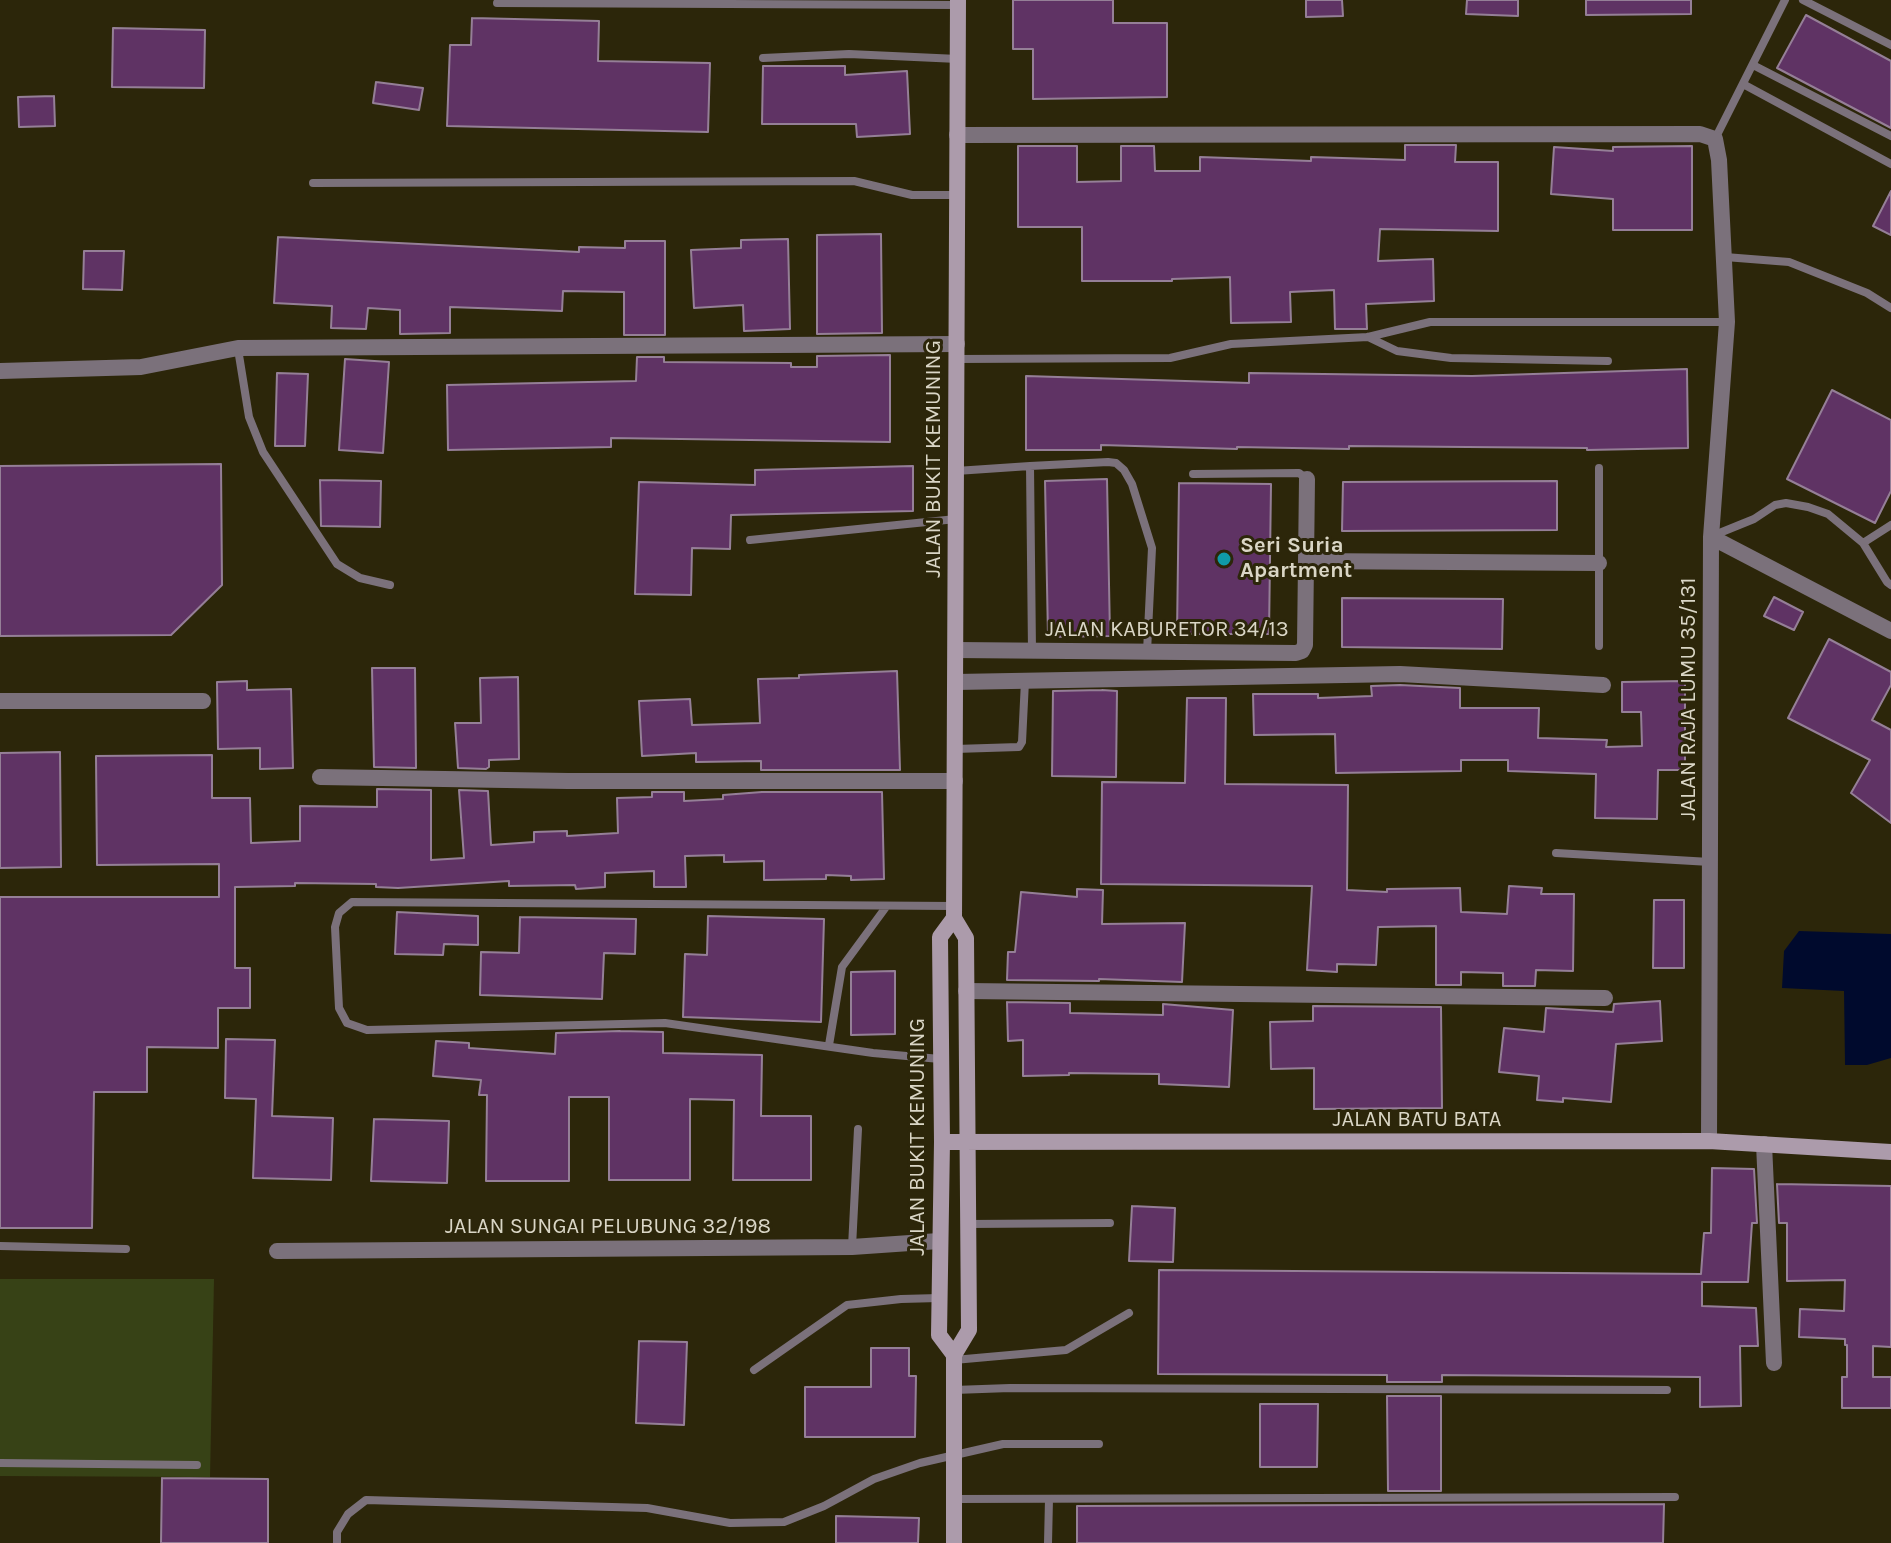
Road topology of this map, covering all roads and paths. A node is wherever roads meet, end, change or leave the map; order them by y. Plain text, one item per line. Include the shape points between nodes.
1 (1785, 0) edge
2 (1803, 0) edge
3 (497, 3) dead end
4 (958, 3) edge
5 (1891, 45) edge
6 (763, 58) dead end
7 (958, 59) junction
8 (1753, 65) junction
9 (1743, 84) junction
10 (957, 135) junction
11 (1891, 136) edge
12 (1715, 139) junction
13 (1891, 164) edge
14 (313, 183) dead end
15 (957, 195) junction
16 (1725, 257) junction
17 (1891, 308) edge
18 (1727, 322) junction
19 (1368, 337) junction
20 (238, 348) junction
21 (957, 352) junction
22 (1608, 361) dead end
23 (0, 371) edge
24 (1030, 466) junction
25 (1599, 468) dead end
26 (956, 471) junction
27 (1193, 474) dead end
28 (1307, 479) joint
29 (956, 519) junction
30 (1891, 524) edge
31 (1711, 537) junction
32 (750, 540) dead end
33 (1863, 543) junction
34 (1306, 561) junction
35 (1599, 563) junction
36 (390, 585) dead end
37 (1891, 585) edge
38 (1891, 631) edge
39 (1599, 646) dead end
40 (956, 650) junction
41 (1032, 652) junction
42 (1147, 653) junction
43 (1025, 681) junction
44 (956, 682) junction
45 (1603, 685) dead end
46 (0, 701) edge
47 (203, 701) dead end
48 (955, 749) junction
49 (320, 777) dead end
50 (955, 781) junction
51 (1556, 853) dead end
52 (1710, 862) junction
53 (886, 907) junction
54 (954, 912) junction
55 (966, 991) junction
56 (1605, 998) dead end
57 (829, 1045) junction
58 (940, 1059) junction
59 (858, 1129) dead end
60 (1709, 1141) junction
61 (942, 1142) junction
62 (967, 1142) junction
63 (1764, 1144) junction
64 (1891, 1152) edge
65 (1110, 1223) dead end
66 (968, 1224) junction
67 (939, 1241) junction
68 (0, 1246) edge
69 (852, 1247) junction
70 (126, 1249) dead end
71 (277, 1251) dead end
72 (939, 1298) junction
73 (1129, 1313) dead end
74 (954, 1357) junction
75 (1774, 1363) dead end
76 (754, 1370) dead end
77 (954, 1390) junction
78 (1667, 1390) dead end
79 (1099, 1444) dead end
80 (954, 1455) junction
81 (0, 1463) edge
82 (197, 1465) dead end
83 (1675, 1497) dead end
84 (954, 1499) junction
85 (1049, 1499) junction
86 (337, 1543) edge
87 (954, 1543) edge
88 (1048, 1543) edge

1 - 8 lane
2 - 5 lane
3 - 4 lane
4 - 7 main road, JALAN BUKIT KEMUNING
6 - 7 lane via 849,54
7 - 10 main road, JALAN BUKIT KEMUNING
8 - 9 lane
8 - 11 lane
9 - 12 lane
9 - 13 lane
10 - 12 street via 1700,134
10 - 15 main road, JALAN BUKIT KEMUNING
12 - 16 street, JALAN RAJA LUMU 35/131
14 - 15 lane via 854,181 912,195
15 - 21 main road, JALAN BUKIT KEMUNING
16 - 17 lane via 1789,262
16 - 18 street, JALAN RAJA LUMU 35/131
18 - 19 lane via 1430,322
18 - 31 street, JALAN RAJA LUMU 35/131
19 - 21 lane via 1231,344 1170,358
19 - 22 lane via 1397,351 1451,358
20 - 21 street
20 - 23 street via 141,367
20 - 36 lane via 249,417 263,452 337,564 360,578
21 - 26 main road, JALAN BUKIT KEMUNING
24 - 26 lane
24 - 41 lane
24 - 42 lane via 1108,462 1124,470 1152,548
25 - 35 lane
26 - 29 main road, JALAN BUKIT KEMUNING
27 - 28 lane via 1299,473
28 - 34 street, JALAN KABURETOR 34/13
29 - 32 lane
29 - 40 main road, JALAN BUKIT KEMUNING
30 - 33 lane
31 - 33 lane via 1786,503 1828,514
31 - 38 street
31 - 52 street, JALAN RAJA LUMU 35/131
33 - 37 lane
34 - 35 street
34 - 42 street, JALAN KABURETOR 34/13 via 1302,651
35 - 39 lane
40 - 41 street, JALAN KABURETOR 34/13
40 - 44 main road, JALAN BUKIT KEMUNING
41 - 42 street, JALAN KABURETOR 34/13
43 - 44 street
43 - 45 street via 1400,674
43 - 48 lane via 1019,747
44 - 48 main road, JALAN BUKIT KEMUNING
46 - 47 street
48 - 50 main road, JALAN BUKIT KEMUNING
49 - 50 street
50 - 54 main road, JALAN BUKIT KEMUNING
51 - 52 lane
52 - 60 street, JALAN RAJA LUMU 35/131
53 - 54 lane
53 - 57 lane via 842,967
53 - 57 lane via 352,902 339,913 335,927 339,1008 347,1023 367,1030 665,1023
54 - 55 main road, JALAN BUKIT KEMUNING via 966,938
54 - 58 main road, JALAN BUKIT KEMUNING via 940,937
55 - 56 street
55 - 62 main road, JALAN BUKIT KEMUNING
57 - 58 lane
58 - 61 main road, JALAN BUKIT KEMUNING
59 - 69 lane
60 - 62 main road, JALAN BATU BATA
60 - 63 main road, JALAN BATU BATA
61 - 62 main road, JALAN BATU BATA
61 - 67 main road, JALAN BUKIT KEMUNING
62 - 66 main road, JALAN BUKIT KEMUNING
63 - 64 main road, JALAN BATU BATA
63 - 75 street
65 - 66 lane
66 - 74 main road, JALAN BUKIT KEMUNING via 969,1330
67 - 69 street, JALAN SUNGAI PELUBUNG 32/198
67 - 72 main road, JALAN BUKIT KEMUNING
68 - 70 lane
69 - 71 street, JALAN SUNGAI PELUBUNG 32/198
72 - 74 main road, JALAN BUKIT KEMUNING via 939,1335
72 - 76 lane via 847,1305
73 - 74 lane via 1066,1350
74 - 77 main road, JALAN BUKIT KEMUNING
77 - 78 lane
77 - 80 main road, JALAN BUKIT KEMUNING
79 - 80 lane via 1003,1444
80 - 84 main road, JALAN BUKIT KEMUNING
80 - 86 lane via 874,1479 784,1522 730,1523 647,1508 366,1500 348,1514
81 - 82 lane
83 - 85 lane
84 - 85 lane
84 - 87 main road, JALAN BUKIT KEMUNING
85 - 88 lane

